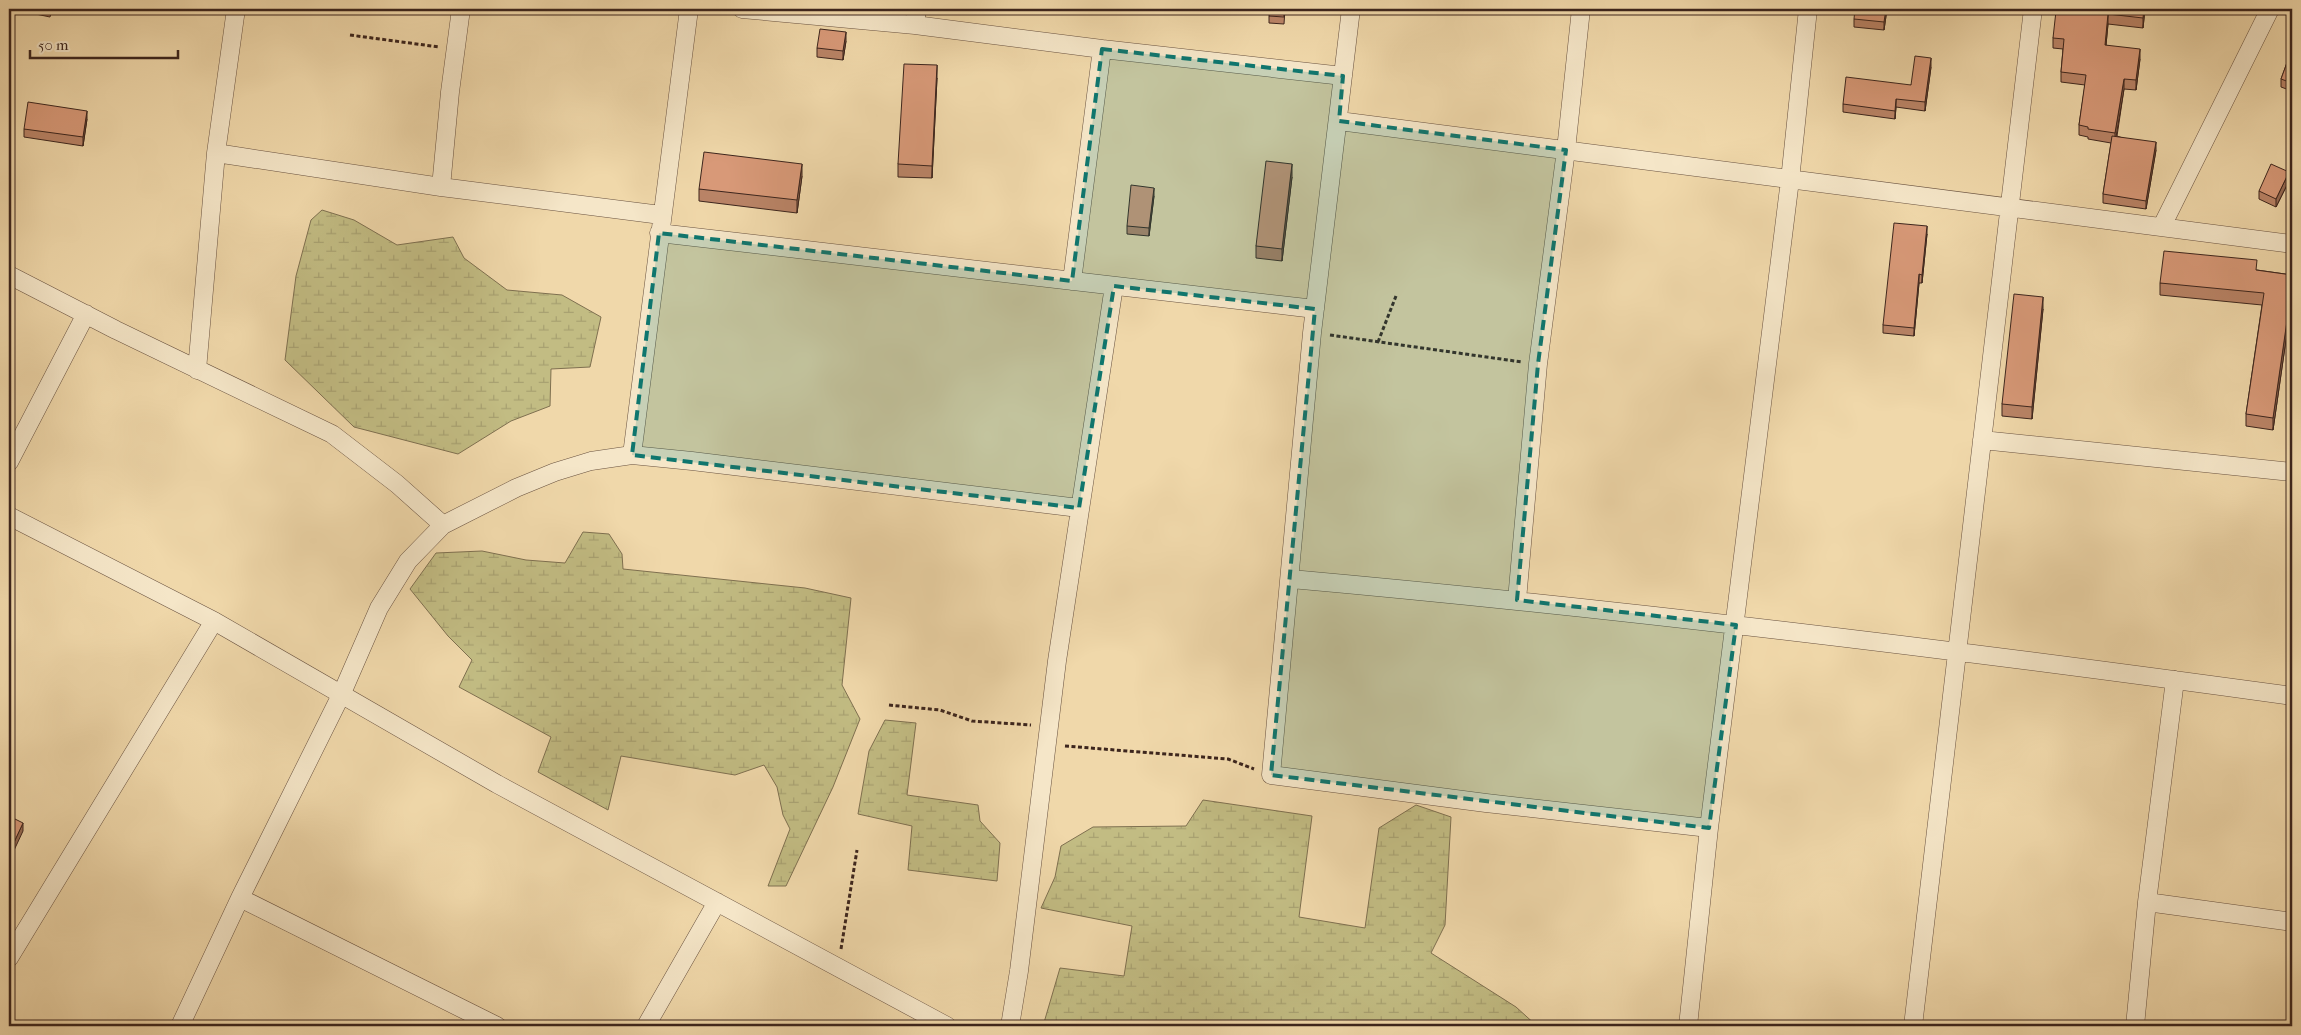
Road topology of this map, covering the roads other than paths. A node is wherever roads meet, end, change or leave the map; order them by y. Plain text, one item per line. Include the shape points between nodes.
1 (236, 9) edge
2 (461, 9) edge
3 (689, 9) edge
4 (742, 9) edge
5 (1351, 9) edge
6 (1581, 9) edge
7 (1808, 9) edge
8 (2033, 9) edge
9 (2270, 9) edge
10 (916, 17) edge
11 (1102, 49) junction
12 (1343, 76) junction
13 (1338, 121) junction
14 (1566, 150) junction
15 (216, 153) junction
16 (1790, 180) junction
17 (441, 187) junction
18 (2008, 207) junction
19 (661, 215) junction
20 (2162, 226) junction
21 (659, 233) junction
22 (2292, 244) edge
23 (9, 275) edge
24 (1072, 281) junction
25 (1114, 286) junction
26 (1315, 309) junction
27 (86, 314) junction
28 (197, 370) junction
29 (1982, 440) junction
30 (632, 455) junction
31 (9, 462) edge
32 (2292, 468) edge
33 (1079, 508) junction
34 (9, 516) edge
35 (443, 525) junction
36 (1290, 580) junction
37 (1517, 600) junction
38 (214, 621) junction
39 (1736, 625) junction
40 (1958, 652) junction
41 (2175, 680) junction
42 (342, 693) junction
43 (2292, 696) edge
44 (1709, 828) junction
45 (240, 898) junction
46 (717, 902) junction
47 (2147, 902) junction
48 (2292, 922) edge
49 (9, 958) edge
50 (180, 1026) edge
51 (497, 1026) edge
52 (646, 1026) edge
53 (946, 1026) edge
54 (1010, 1026) edge
55 (1688, 1026) edge
56 (1913, 1026) edge
57 (2135, 1026) edge

1 - 15 street
2 - 17 street
3 - 19 street
4 - 10 street
5 - 12 street
6 - 14 street
7 - 16 street
8 - 18 street
9 - 20 street
10 - 11 street
11 - 12 street
11 - 24 street
12 - 13 street
13 - 14 street
13 - 26 street
14 - 16 street
14 - 37 street via 1538,364
15 - 17 street
15 - 28 street
16 - 18 street
16 - 39 street
17 - 19 street
18 - 20 street
18 - 29 street
19 - 21 street
20 - 22 street
21 - 24 street
21 - 30 street
23 - 27 street
24 - 25 street
25 - 26 street
25 - 33 street
26 - 36 street
27 - 28 street
27 - 31 street
28 - 35 street via 332,434 397,484
29 - 32 street
29 - 40 street
30 - 33 street
30 - 35 street via 591,461 555,472
33 - 54 street
34 - 38 street
35 - 42 street via 408,561 393,582 366,633
36 - 37 street
36 - 44 street via 1271,775
37 - 39 street
38 - 42 street
38 - 49 street
39 - 40 street
39 - 44 street
40 - 41 street
40 - 56 street
41 - 43 street
41 - 47 street
42 - 45 street
42 - 46 street via 497,784
44 - 55 street
45 - 50 street
45 - 51 street
46 - 52 street
46 - 53 street
47 - 48 street
47 - 57 street

